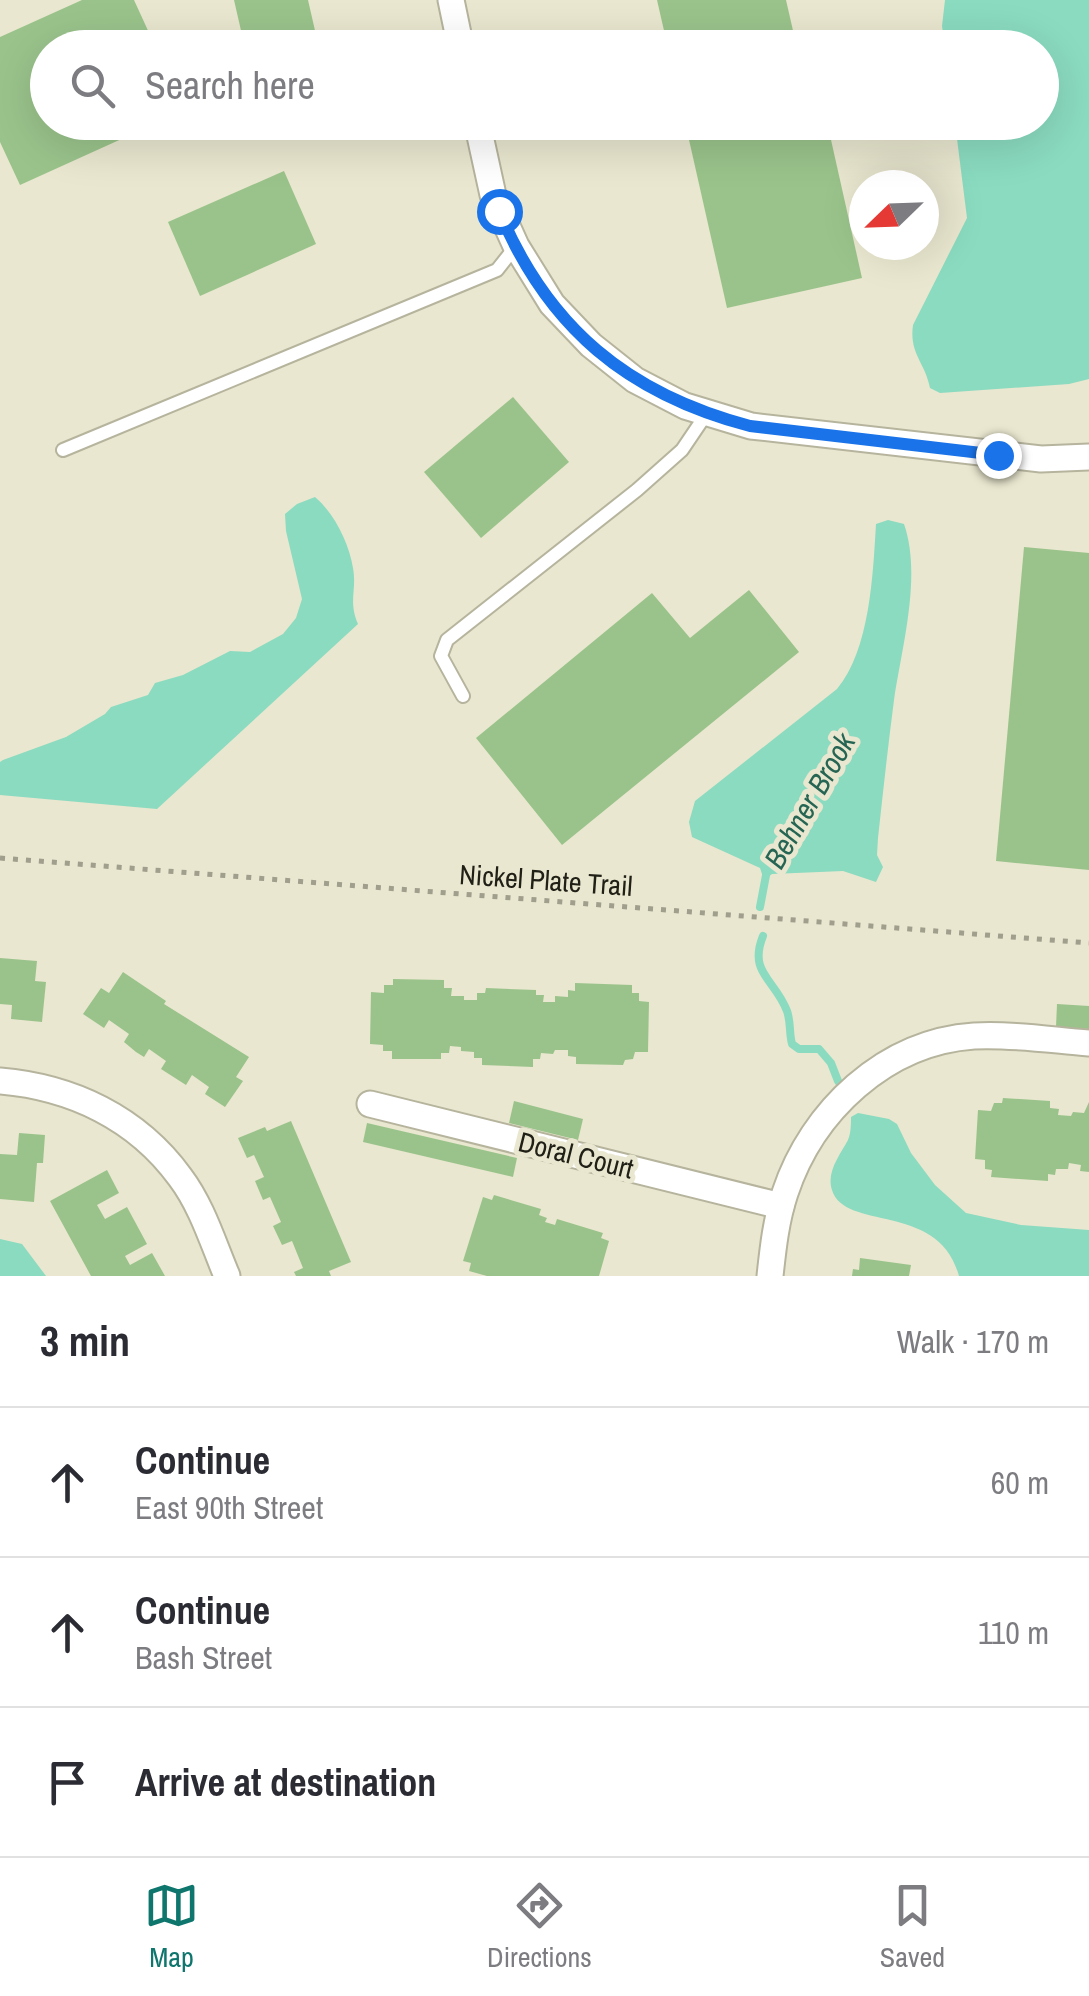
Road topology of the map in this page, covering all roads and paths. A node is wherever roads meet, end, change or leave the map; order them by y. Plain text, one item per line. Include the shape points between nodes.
1 (451, 0) edge
2 (457, 30) edge
3 (481, 140) edge
4 (516, 246) junction
5 (708, 414) junction
6 (63, 450) dead end
7 (1089, 457) edge
8 (463, 696) dead end
9 (0, 858) edge
10 (1089, 943) edge
11 (1089, 1043) edge
12 (0, 1081) edge
13 (370, 1104) dead end
14 (781, 1206) junction
15 (227, 1276) edge
16 (770, 1276) edge

1 - 2 street
3 - 4 street via 493,196
4 - 5 street via 552,304 590,345 665,396
4 - 6 lane via 497,270
5 - 7 street via 750,426 1042,460
5 - 8 lane via 682,450 637,490 448,640 441,656
9 - 10 path, Nickel Plate Trail
11 - 14 street via 976,1036 895,1059 822,1121
12 - 15 street via 46,1088 105,1110 150,1143 192,1196
13 - 14 street, Doral Court
14 - 16 street

